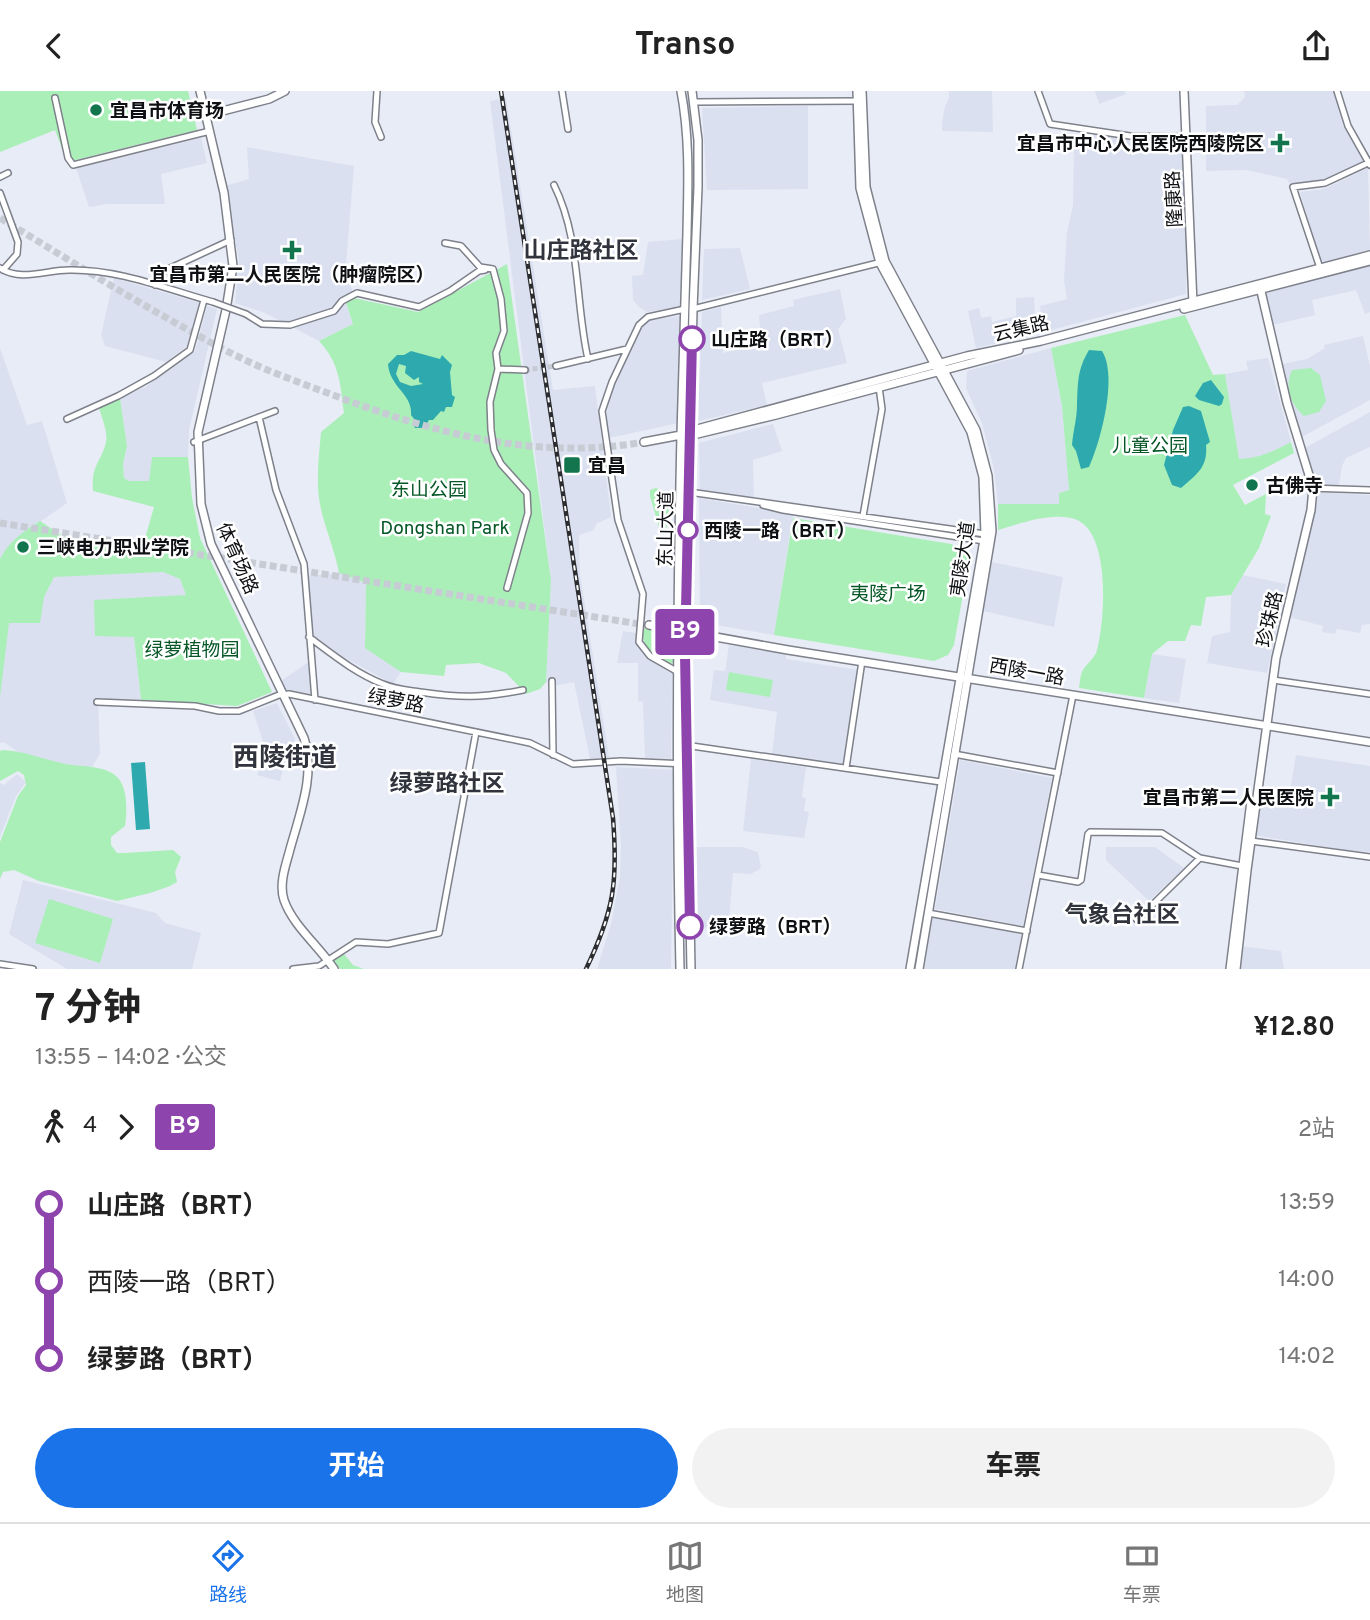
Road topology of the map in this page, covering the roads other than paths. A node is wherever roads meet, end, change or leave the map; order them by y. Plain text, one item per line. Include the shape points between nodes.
1 (198, 91) edge
2 (279, 91) edge
3 (285, 91) edge
4 (377, 91) edge
5 (562, 91) edge
6 (681, 91) edge
7 (692, 91) edge
8 (857, 91) edge
9 (862, 91) edge
10 (1038, 91) edge
11 (1186, 91) edge
12 (1337, 91) edge
13 (55, 98) dead end
14 (694, 101) junction
15 (860, 101) junction
16 (204, 114) junction
17 (568, 129) dead end
18 (206, 132) junction
19 (381, 137) dead end
20 (1186, 137) junction
21 (1370, 163) edge
22 (8, 173) dead end
23 (0, 177) edge
24 (554, 185) dead end
25 (0, 193) edge
26 (229, 241) junction
27 (445, 243) dead end
28 (1370, 255) edge
29 (1370, 261) edge
30 (882, 262) junction
31 (1320, 268) junction
32 (2, 269) edge
33 (493, 269) junction
34 (155, 285) junction
35 (1257, 287) junction
36 (204, 300) junction
37 (1195, 303) junction
38 (689, 309) junction
39 (627, 349) junction
40 (588, 359) junction
41 (556, 366) tunnel mouth
42 (939, 367) junction
43 (498, 369) junction
44 (525, 370) tunnel mouth
45 (879, 387) junction
46 (275, 411) dead end
47 (259, 417) junction
48 (67, 419) dead end
49 (690, 433) junction
50 (681, 435) junction
51 (196, 441) junction
52 (644, 442) tunnel mouth
53 (1311, 488) junction
54 (1370, 490) edge
55 (689, 492) junction
56 (757, 502) junction
57 (863, 516) junction
58 (984, 537) junction
59 (507, 589) dead end
60 (686, 609) junction
61 (683, 630) junction
62 (701, 633) junction
63 (309, 637) junction
64 (682, 654) junction
65 (862, 661) junction
66 (678, 672) junction
67 (963, 675) junction
68 (1273, 680) junction
69 (552, 681) dead end
70 (523, 690) dead end
71 (1370, 694) edge
72 (281, 695) junction
73 (1073, 695) junction
74 (315, 700) junction
75 (97, 702) dead end
76 (1264, 723) junction
77 (476, 732) junction
78 (1370, 740) edge
79 (685, 745) junction
80 (953, 754) junction
81 (553, 755) junction
82 (681, 764) junction
83 (846, 768) junction
84 (1058, 773) junction
85 (941, 782) junction
86 (1251, 841) junction
87 (1370, 857) edge
88 (1200, 858) junction
89 (1242, 866) junction
90 (1038, 875) junction
91 (928, 913) junction
92 (1138, 920) dead end
93 (1027, 931) junction
94 (0, 964) edge
95 (329, 965) edge
96 (33, 969) edge
97 (293, 969) edge
98 (680, 969) edge
99 (691, 969) edge
100 (910, 969) edge
101 (919, 969) edge
102 (1019, 969) edge
103 (1230, 969) edge
104 (1236, 969) edge

1 - 16 main road, 体育场路
2 - 16 main road
3 - 16 main road
4 - 19 street via 375,122
5 - 17 street
6 - 38 main road, 东山大道 via 689,188
7 - 14 main road, 东山大道
8 - 15 main road, 夷陵大道
9 - 15 main road, 夷陵大道
10 - 20 street via 1050,124 1130,136
11 - 20 main road, 隆康路
11 - 37 main road, 隆康路
12 - 21 street via 1348,126
13 - 18 street via 73,165
14 - 15 street
14 - 38 main road, 东山大道 via 698,187
15 - 30 main road, 夷陵大道 via 866,187
16 - 18 main road, 体育场路
16 - 26 main road, 体育场路 via 224,193
18 - 26 main road, 体育场路
20 - 37 main road, 隆康路
21 - 31 street via 1325,183 1293,187
22 - 23 street
24 - 40 street via 570,230
25 - 32 street via 18,242 18,249
26 - 34 street via 164,271
26 - 51 main road, 体育场路 via 233,267 226,310
27 - 33 street via 461,246 480,267
28 - 31 main road, 云集路
29 - 35 main road, 云集路
30 - 38 street
30 - 42 main road, 夷陵大道
31 - 35 main road, 云集路
32 - 34 street via 9,274 32,275 67,270 106,272
33 - 36 street, bridge via 480,271 419,307 357,293 334,311 290,325 262,324
33 - 43 street via 504,331 496,353
34 - 36 street
35 - 37 main road, 云集路
35 - 53 main road, 珍珠路
36 - 48 street via 190,349 142,383
37 - 42 main road, 云集路
38 - 39 street via 648,317 639,324
38 - 49 main road, 东山大道
38 - 50 main road, 东山大道
39 - 40 street
39 - 66 street via 602,411 618,520 643,594 639,642 650,656
40 - 41 street
42 - 45 main road, 云集路
42 - 49 main road, 云集路
42 - 58 main road, 夷陵大道 via 971,432 983,477
42 - 67 main road, 夷陵大道 via 976,430 988,476 992,531
43 - 44 street
43 - 59 street via 490,402 494,450 527,493 528,513
45 - 49 main road, 云集路
45 - 57 street via 882,409
46 - 47 street
47 - 51 street
47 - 63 street via 276,490 304,564
49 - 50 main road, 云集路
49 - 55 main road, 东山大道
50 - 52 main road, 云集路
50 - 61 main road, 东山大道
51 - 72 main road, 体育场路 via 206,529
53 - 54 street
53 - 68 main road, 珍珠路 via 1311,510
53 - 76 main road, 珍珠路 via 1273,657
55 - 56 street
55 - 60 main road, 东山大道
56 - 57 street
56 - 58 street via 775,509
57 - 58 street
58 - 67 main road, 夷陵大道
60 - 61 main road, 东山大道
60 - 62 main road
61 - 62 main road, 西陵一路
61 - 64 main road, 东山大道
61 - 64 main road, 西陵一路 via 653,626
62 - 64 main road
62 - 65 main road, 西陵一路
62 - 67 main road, 西陵一路
63 - 70 street via 384,685 459,698
63 - 74 street
64 - 66 main road, 东山大道
64 - 79 main road, 东山大道
65 - 67 main road, 西陵一路
65 - 83 street
66 - 82 main road, 东山大道
67 - 73 main road, 西陵一路
67 - 76 main road, 西陵一路
67 - 80 main road, 夷陵大道
67 - 85 main road, 夷陵大道
68 - 71 street
68 - 76 main road, 珍珠路
69 - 81 street
72 - 74 street, 绿萝路
72 - 75 street via 239,711
72 - 95 main road, 体育场路 via 304,738 309,767 285,866 283,895 293,918
73 - 76 main road, 西陵一路
73 - 84 street
74 - 77 street, 绿萝路
76 - 78 main road, 西陵一路
76 - 86 main road, 珍珠路
76 - 89 main road, 珍珠路
77 - 81 street, 绿萝路 via 530,744
77 - 95 street via 439,933 388,944 356,942
79 - 82 main road, 东山大道
79 - 83 street
80 - 84 street
80 - 91 main road, 夷陵大道
81 - 82 street, 绿萝路 via 579,765 621,761
82 - 98 main road, 东山大道
82 - 99 main road, 东山大道
83 - 85 street
84 - 90 street
85 - 100 main road, 夷陵大道
86 - 87 street
86 - 104 main road, 珍珠路
88 - 89 street
88 - 90 street via 1162,833 1090,832 1078,883
88 - 92 street
89 - 103 main road, 珍珠路
90 - 93 street
91 - 93 street
91 - 101 main road, 夷陵大道
93 - 102 street
94 - 96 street
95 - 97 street

